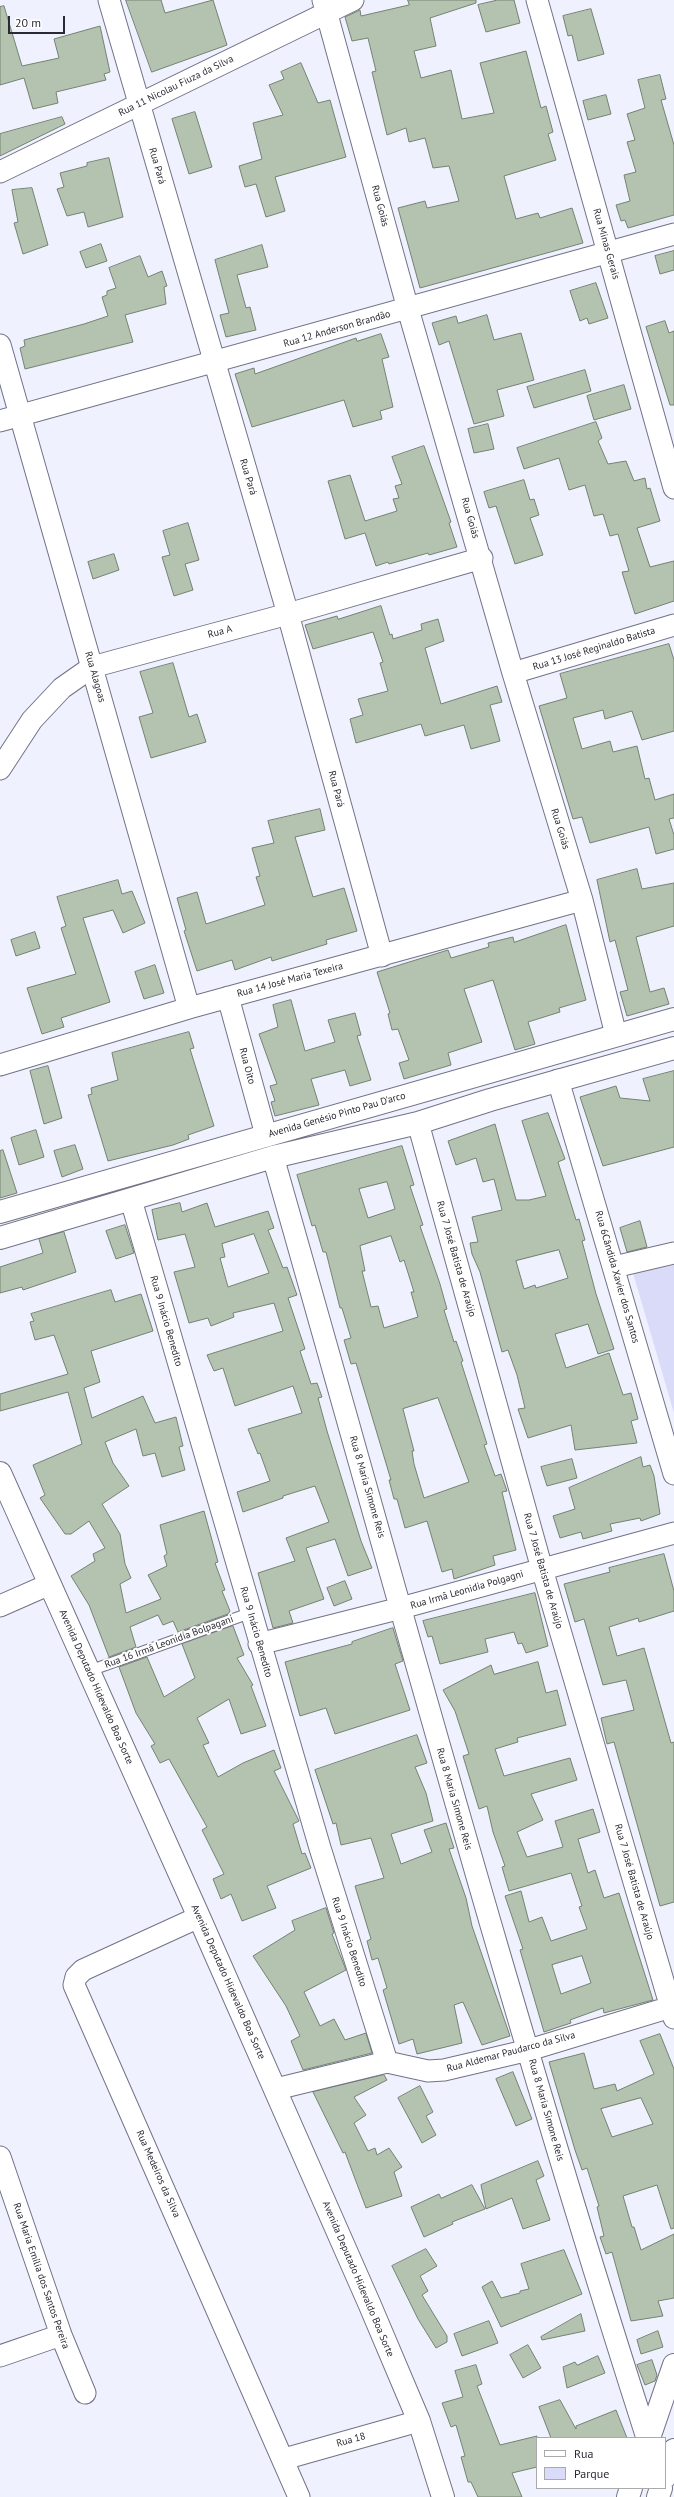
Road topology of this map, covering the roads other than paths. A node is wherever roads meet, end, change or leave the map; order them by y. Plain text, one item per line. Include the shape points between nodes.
1 (109, 0) edge
2 (353, 0) edge
3 (538, 0) edge
4 (325, 6) edge
5 (139, 104) junction
6 (0, 172) edge
7 (674, 234) edge
8 (609, 254) junction
9 (408, 309) junction
10 (0, 345) edge
11 (214, 364) junction
12 (21, 414) junction
13 (0, 421) edge
14 (674, 488) edge
15 (482, 558) junction
16 (288, 614) junction
17 (674, 625) edge
18 (92, 667) junction
19 (513, 673) junction
20 (0, 769) edge
21 (582, 900) junction
22 (382, 956) junction
23 (228, 997) junction
24 (189, 1008) junction
25 (674, 1019) edge
26 (616, 1036) junction
27 (674, 1048) edge
28 (0, 1065) edge
29 (484, 1073) junction
30 (558, 1080) junction
31 (490, 1100) junction
32 (418, 1123) junction
33 (266, 1135) junction
34 (274, 1157) junction
35 (131, 1200) junction
36 (0, 1212) edge
37 (0, 1238) edge
38 (674, 1253) edge
39 (614, 1267) junction
40 (0, 1473) edge
41 (674, 1474) edge
42 (674, 1533) edge
43 (542, 1569) junction
44 (50, 1584) junction
45 (0, 1606) edge
46 (401, 1608) junction
47 (250, 1613) junction
48 (259, 1644) junction
49 (89, 1671) junction
50 (199, 1917) junction
51 (673, 2010) edge
52 (529, 2050) junction
53 (387, 2062) junction
54 (276, 2089) junction
55 (0, 2157) edge
56 (61, 2335) junction
57 (0, 2356) edge
58 (674, 2365) edge
59 (85, 2392) dead end
60 (418, 2421) junction
61 (648, 2437) edge
62 (648, 2437) edge
63 (674, 2450) edge
64 (284, 2459) junction
65 (666, 2473) edge
66 (299, 2497) edge
67 (443, 2497) edge

1 - 5 street, Rua Pará
2 - 4 street, Rua 11 Nicolau Fiuza da Silva
3 - 8 street, Rua Minas Gerais
4 - 5 street, Rua 11 Nicolau Fiuza da Silva
4 - 9 street, Rua Goiás
5 - 6 street, Rua 11 Nicolau Fiuza da Silva
5 - 11 street, Rua Pará
7 - 8 street, Rua 12 Anderson Brandão
8 - 9 street, Rua 12 Anderson Brandão
8 - 14 street, Rua Minas Gerais
9 - 11 street, Rua 12 Anderson Brandão
9 - 15 street, Rua Goiás
10 - 12 street, Rua Alagoas
11 - 12 street, Rua 12 Anderson Brandão
11 - 16 street, Rua Pará
12 - 13 street, Rua 12 Anderson Brandão
12 - 18 street, Rua Alagoas
15 - 16 street, Rua A
15 - 19 street, Rua Goiás
16 - 18 street, Rua A
16 - 22 street, Rua Pará
17 - 19 street, Rua 13 José Reginaldo Batista
18 - 20 street, Rua A via 62,688 32,720
18 - 24 street, Rua Alagoas
19 - 21 street, Rua Goiás
21 - 22 street, Rua 14 José Maria Texeira
21 - 26 street, Rua Goiás
22 - 23 street, Rua 14 José Maria Texeira
23 - 24 street, Rua 14 José Maria Texeira
23 - 33 street, Rua Oito
24 - 28 street, Rua 14 José Maria Texeira
25 - 26 street, Avenida Genésio Pinto Pau D'arco
26 - 29 street, Avenida Genésio Pinto Pau D'arco
27 - 30 street
29 - 31 street
29 - 33 street, Avenida Genésio Pinto Pau D'arco
30 - 31 street
30 - 39 street, Rua 6Cândida Xavier dos Santos
31 - 32 street
32 - 34 street
32 - 43 street, Rua 7 José Batista de Araújo
33 - 36 street, Avenida Genésio Pinto Pau D'arco
34 - 35 street
34 - 46 street, Rua 8 Maria Simone Reis
35 - 37 street
35 - 47 street, Rua 9 Inácio Benedito
38 - 39 street
39 - 41 street, Rua 6Cândida Xavier dos Santos
40 - 44 street, Avenida Deputado Hidevaldo Boa Sorte
42 - 43 street, Rua Irmã Leonidia Polgagni
43 - 46 street, Rua Irmã Leonidia Polgagni
43 - 51 street, Rua 7 José Batista de Araújo
44 - 45 street
44 - 49 street, Avenida Deputado Hidevaldo Boa Sorte
46 - 48 street, Rua Irmã Leonidia Polgagni
46 - 52 street, Rua 8 Maria Simone Reis via 462,1829
47 - 48 street, Rua 9 Inácio Benedito
47 - 49 lane, Rua 16 Irmã Leonídia Bolpagani
48 - 53 street, Rua 9 Inácio Benedito
49 - 50 street, Avenida Deputado Hidevaldo Boa Sorte
50 - 54 street, Avenida Deputado Hidevaldo Boa Sorte
50 - 64 street, Rua Medeiros da Silva via 83,1970 76,1977 74,1985
51 - 52 street, Rua Aldemar Paudarco da Silva
52 - 53 street, Rua Aldemar Paudarco da Silva via 444,2070 428,2071
52 - 61 street, Rua 8 Maria Simone Reis via 584,2241
53 - 54 street, Rua Aldemar Paudarco da Silva
54 - 60 street, Avenida Deputado Hidevaldo Boa Sorte
55 - 56 street, Rua Maria Emília dos Santos Pereira
56 - 57 street
56 - 59 street, Rua Maria Emília dos Santos Pereira
58 - 62 street
60 - 64 street, Rua 18
60 - 67 street, Avenida Deputado Hidevaldo Boa Sorte
63 - 65 street
64 - 66 street, Rua Medeiros da Silva

